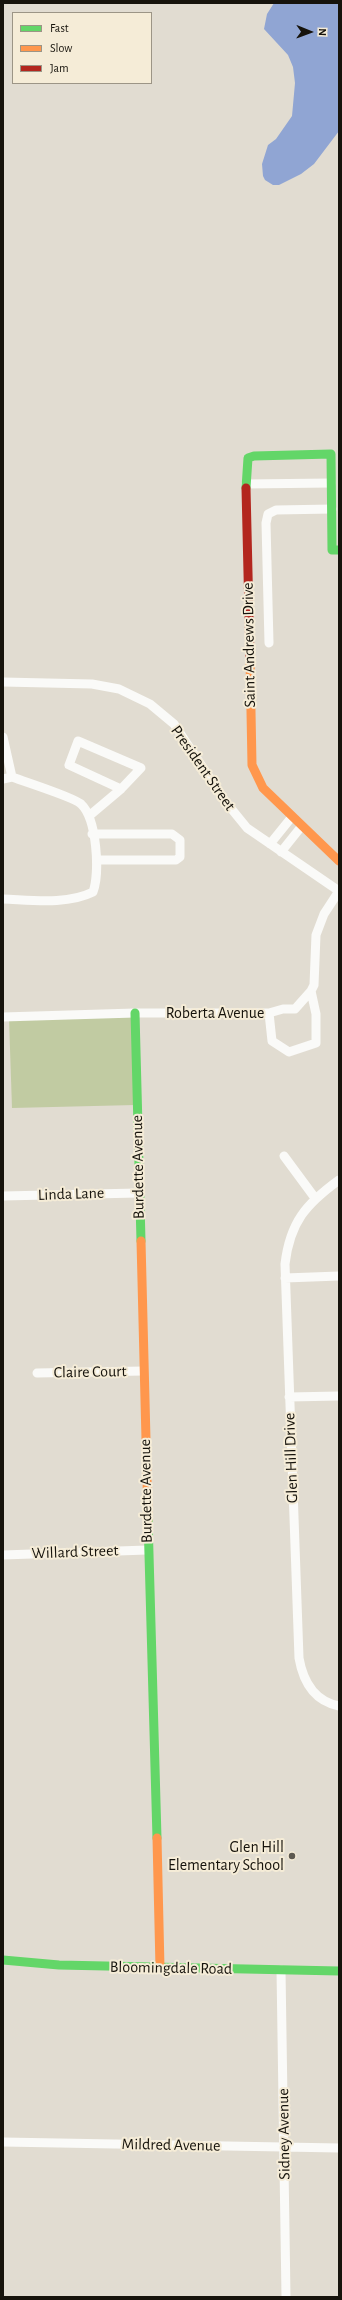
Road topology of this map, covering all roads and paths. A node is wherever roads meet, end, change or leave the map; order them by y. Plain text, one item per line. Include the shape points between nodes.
1 (331, 483) junction
2 (246, 484) junction
3 (332, 509) junction
4 (335, 521) edge
5 (339, 550) edge
6 (269, 643) dead end
7 (3, 682) edge
8 (3, 737) edge
9 (8, 778) edge
10 (121, 789) junction
11 (88, 816) junction
12 (291, 818) junction
13 (301, 827) junction
14 (92, 834) junction
15 (270, 844) junction
16 (281, 852) junction
17 (98, 860) junction
18 (339, 861) edge
19 (339, 891) edge
20 (3, 899) edge
21 (311, 991) junction
22 (135, 1013) junction
23 (269, 1013) junction
24 (3, 1017) edge
25 (284, 1156) dead end
26 (339, 1180) edge
27 (138, 1192) junction
28 (3, 1196) edge
29 (315, 1198) junction
30 (339, 1276) edge
31 (285, 1278) junction
32 (143, 1371) junction
33 (37, 1373) dead end
34 (339, 1396) edge
35 (289, 1397) junction
36 (147, 1550) junction
37 (3, 1555) edge
38 (339, 1706) edge
39 (3, 1960) edge
40 (160, 1968) junction
41 (281, 1970) junction
42 (339, 1971) edge
43 (3, 2142) edge
44 (285, 2147) junction
45 (339, 2148) edge
46 (286, 2297) edge

1 - 2 street
1 - 2 street, Saint Andrews Drive via 331,454 248,458
1 - 3 street
2 - 12 street, Saint Andrews Drive via 252,765 263,788
3 - 4 street
3 - 6 street via 276,510 268,514 266,523
4 - 5 street via 332,550
7 - 15 street, President Street via 106,686 129,693 150,704 174,724 234,813 247,828
8 - 9 street
9 - 11 street via 81,803
10 - 10 street via 141,768 78,740 69,765
10 - 11 street
11 - 14 street
12 - 13 street, Saint Andrews Drive
12 - 15 street
13 - 16 street
13 - 18 street, Saint Andrews Drive
14 - 17 street
14 - 17 street via 172,834 180,840 180,857 176,860
15 - 16 street, President Street
16 - 19 street, President Street
17 - 20 street via 97,881 93,892 82,897 56,900
19 - 21 street, Roberta Avenue via 324,914 316,935 315,979
21 - 23 street, Roberta Avenue via 295,1009
21 - 23 street via 316,1014 316,1043 288,1052 272,1041
22 - 23 street, Roberta Avenue
22 - 24 street, Roberta Avenue
22 - 27 street, Burdette Avenue
25 - 29 street
26 - 29 street, Glen Hill Drive
27 - 28 street, Linda Lane
27 - 32 street, Burdette Avenue
29 - 31 street, Glen Hill Drive via 301,1214 291,1234
30 - 31 street
31 - 35 street, Glen Hill Drive
32 - 33 street, Claire Court
32 - 36 street, Burdette Avenue
34 - 35 street
35 - 38 street, Glen Hill Drive via 301,1673 312,1692
36 - 37 street, Willard Street
36 - 40 street, Burdette Avenue
39 - 40 street, Bloomingdale Road via 45,1965
40 - 41 street, Bloomingdale Road
41 - 42 street, Bloomingdale Road
41 - 44 street, Sidney Avenue
43 - 44 street, Mildred Avenue
44 - 45 street, Mildred Avenue
44 - 46 street, Sidney Avenue

